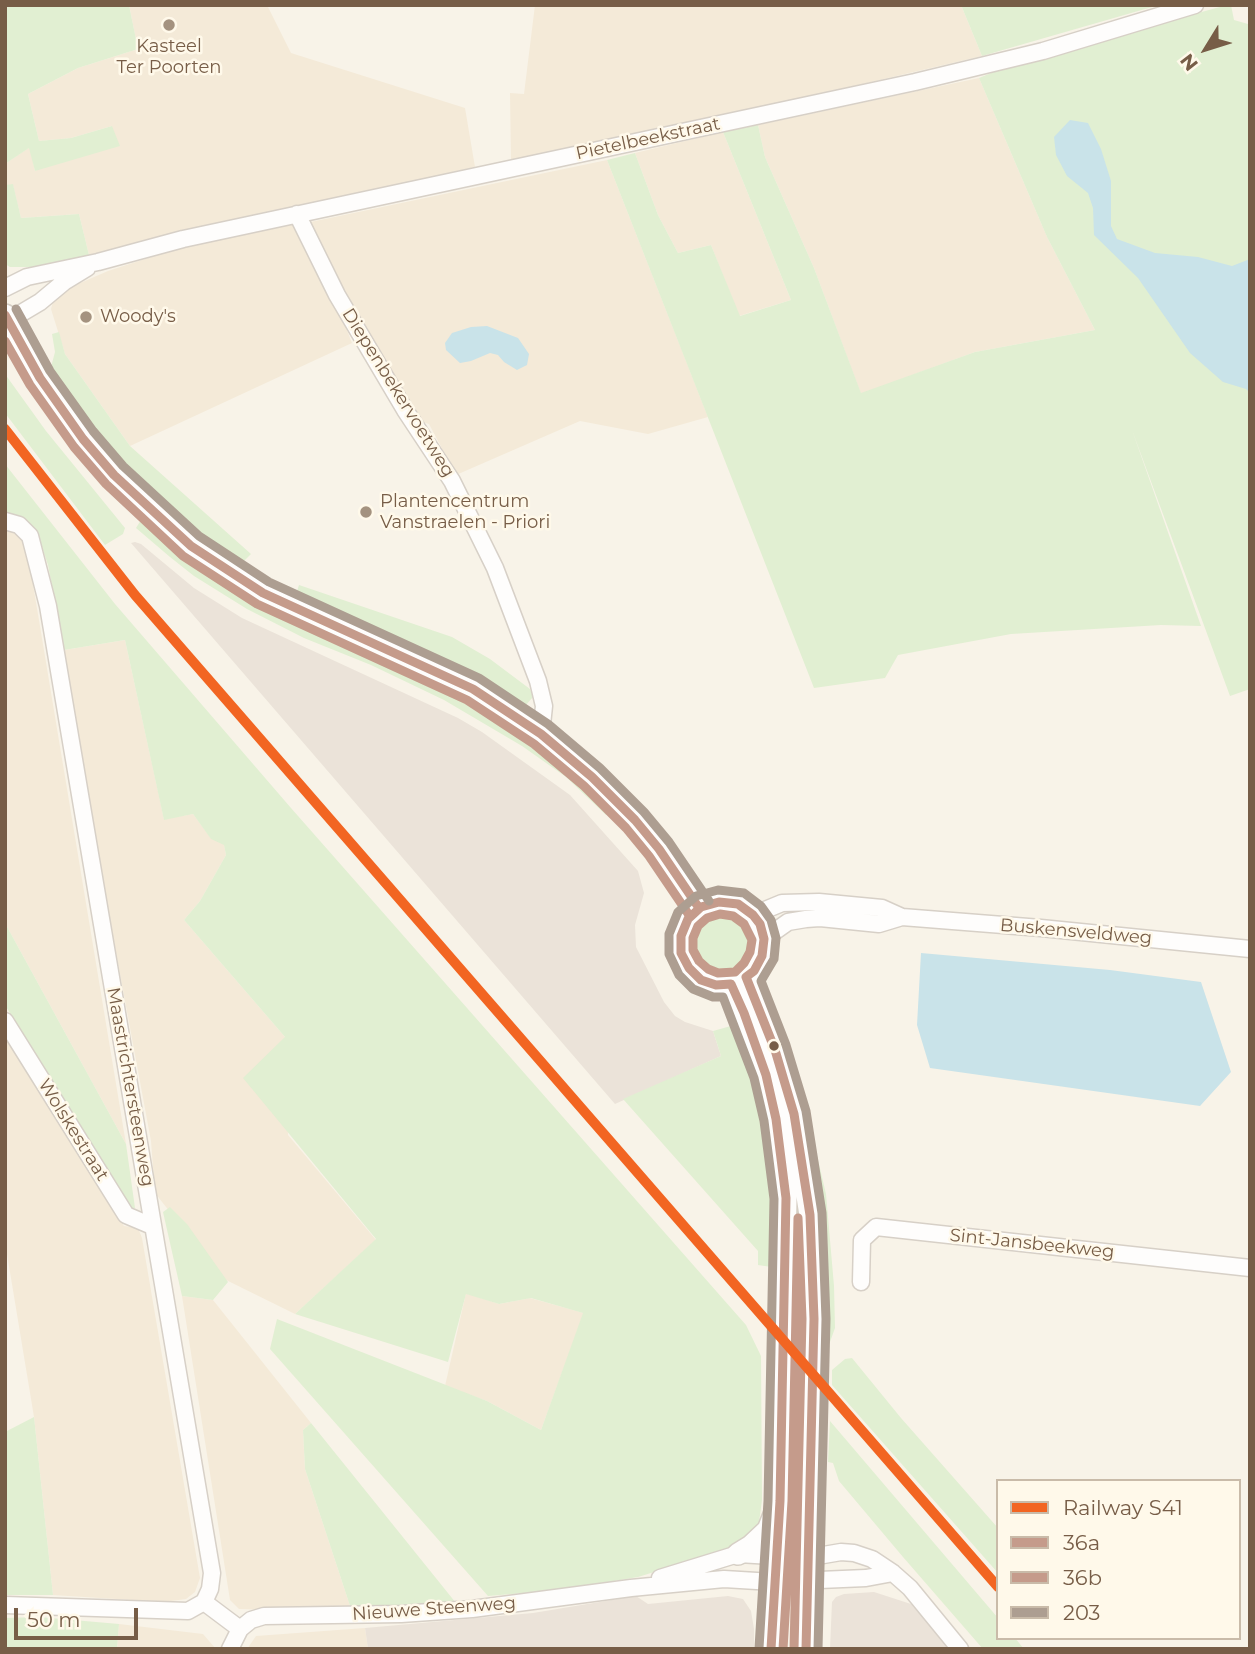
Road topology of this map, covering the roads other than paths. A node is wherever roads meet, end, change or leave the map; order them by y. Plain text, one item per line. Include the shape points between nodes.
1 (1195, 5) edge
2 (297, 214) junction
3 (97, 262) junction
4 (5, 288) edge
5 (7, 318) edge
6 (5, 521) edge
7 (541, 733) junction
8 (699, 908) junction
9 (753, 915) junction
10 (902, 917) junction
11 (764, 939) junction
12 (1250, 949) edge
13 (738, 981) junction
14 (5, 1021) edge
15 (152, 1226) junction
16 (1250, 1268) edge
17 (860, 1282) dead end
18 (780, 1501) junction
19 (737, 1554) junction
20 (776, 1557) junction
21 (806, 1558) junction
22 (893, 1573) junction
23 (806, 1581) junction
24 (773, 1582) junction
25 (631, 1588) junction
26 (204, 1602) junction
27 (5, 1605) edge
28 (240, 1629) junction
29 (230, 1649) edge
30 (771, 1649) edge
31 (806, 1649) edge
32 (960, 1649) edge

1 - 2 street, Pietelbeekstraat via 1043,51 915,82
2 - 3 street, Pietelbeekstraat
2 - 7 street, Diepenbekervoetweg via 337,295 452,481 495,568 538,681 544,706
3 - 4 street, Pietelbeekstraat via 27,276
3 - 5 street, Pietelbeekstraat via 40,302
5 - 7 main road via 40,378 83,439 114,475 191,546 263,593 473,690
6 - 15 street, Maastrichtersteenweg via 19,525 30,536 48,606
7 - 8 main road via 635,820
8 - 9 main road via 728,902
8 - 13 main road via 681,936 684,961 701,979 716,985
9 - 10 street, Buskensveldweg via 782,903 819,902 882,908
9 - 11 main road
10 - 11 street, Buskensveldweg via 879,924 806,919 788,922
10 - 12 street, Buskensveldweg
11 - 13 main road via 758,965
13 - 18 main road via 766,1075 786,1198
13 - 21 main road via 775,1050 794,1114 810,1215 814,1319
14 - 15 street, Wolskestraat via 126,1215
15 - 26 street, Maastrichtersteenweg via 212,1573
16 - 17 street, Sint-Jansbeekweg via 876,1227 862,1240
18 - 19 main road via 768,1530
18 - 20 main road
19 - 20 street, Nieuwe Steenweg
19 - 25 street, Nieuwe Steenweg
20 - 21 street, Nieuwe Steenweg
20 - 24 main road
21 - 22 street, Nieuwe Steenweg via 854,1553
21 - 23 main road
22 - 23 street, Nieuwe Steenweg
22 - 32 street, Nieuwe Steenweg
23 - 24 street, Nieuwe Steenweg
23 - 31 main road
24 - 25 street, Nieuwe Steenweg via 724,1579
24 - 30 main road
25 - 28 street, Nieuwe Steenweg via 472,1609 264,1616
26 - 27 street via 188,1611
26 - 28 street
28 - 29 street

